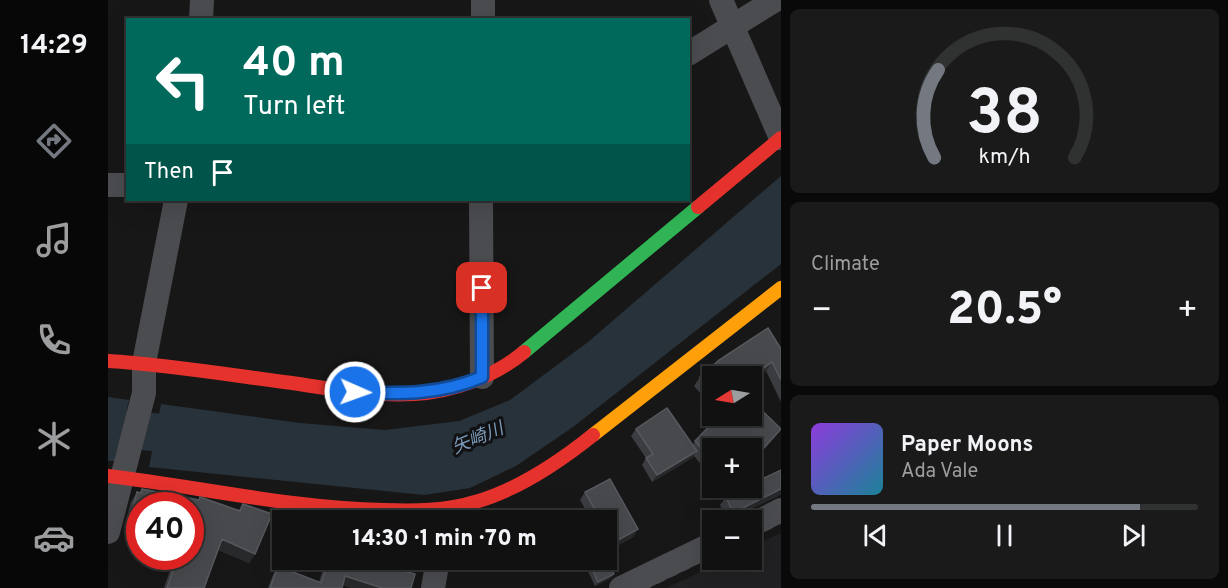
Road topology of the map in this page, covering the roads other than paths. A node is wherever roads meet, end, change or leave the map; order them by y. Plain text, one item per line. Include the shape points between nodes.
1 (202, 0) edge
2 (483, 0) edge
3 (721, 0) edge
4 (775, 0) edge
5 (201, 18) edge
6 (483, 18) edge
7 (731, 27) junction
8 (690, 53) edge
9 (781, 138) edge
10 (108, 185) edge
11 (126, 185) edge
12 (176, 201) edge
13 (481, 201) edge
14 (781, 288) edge
15 (108, 361) edge
16 (144, 363) junction
17 (482, 377) junction
18 (119, 471) edge
19 (359, 510) edge
20 (456, 510) edge
21 (781, 510) edge
22 (762, 520) edge
23 (108, 532) edge
24 (702, 549) edge
25 (436, 570) edge
26 (433, 588) edge
27 (621, 588) edge

1 - 5 street
2 - 6 street
3 - 7 street
4 - 7 street
7 - 8 street
7 - 9 street
9 - 17 street via 512,362
10 - 11 street
12 - 16 street
13 - 17 street
14 - 20 street via 588,439 511,489
15 - 16 street
16 - 17 street via 355,392 439,392
16 - 18 street via 144,393
18 - 19 street
18 - 23 street
21 - 22 street
24 - 27 street
25 - 26 street

